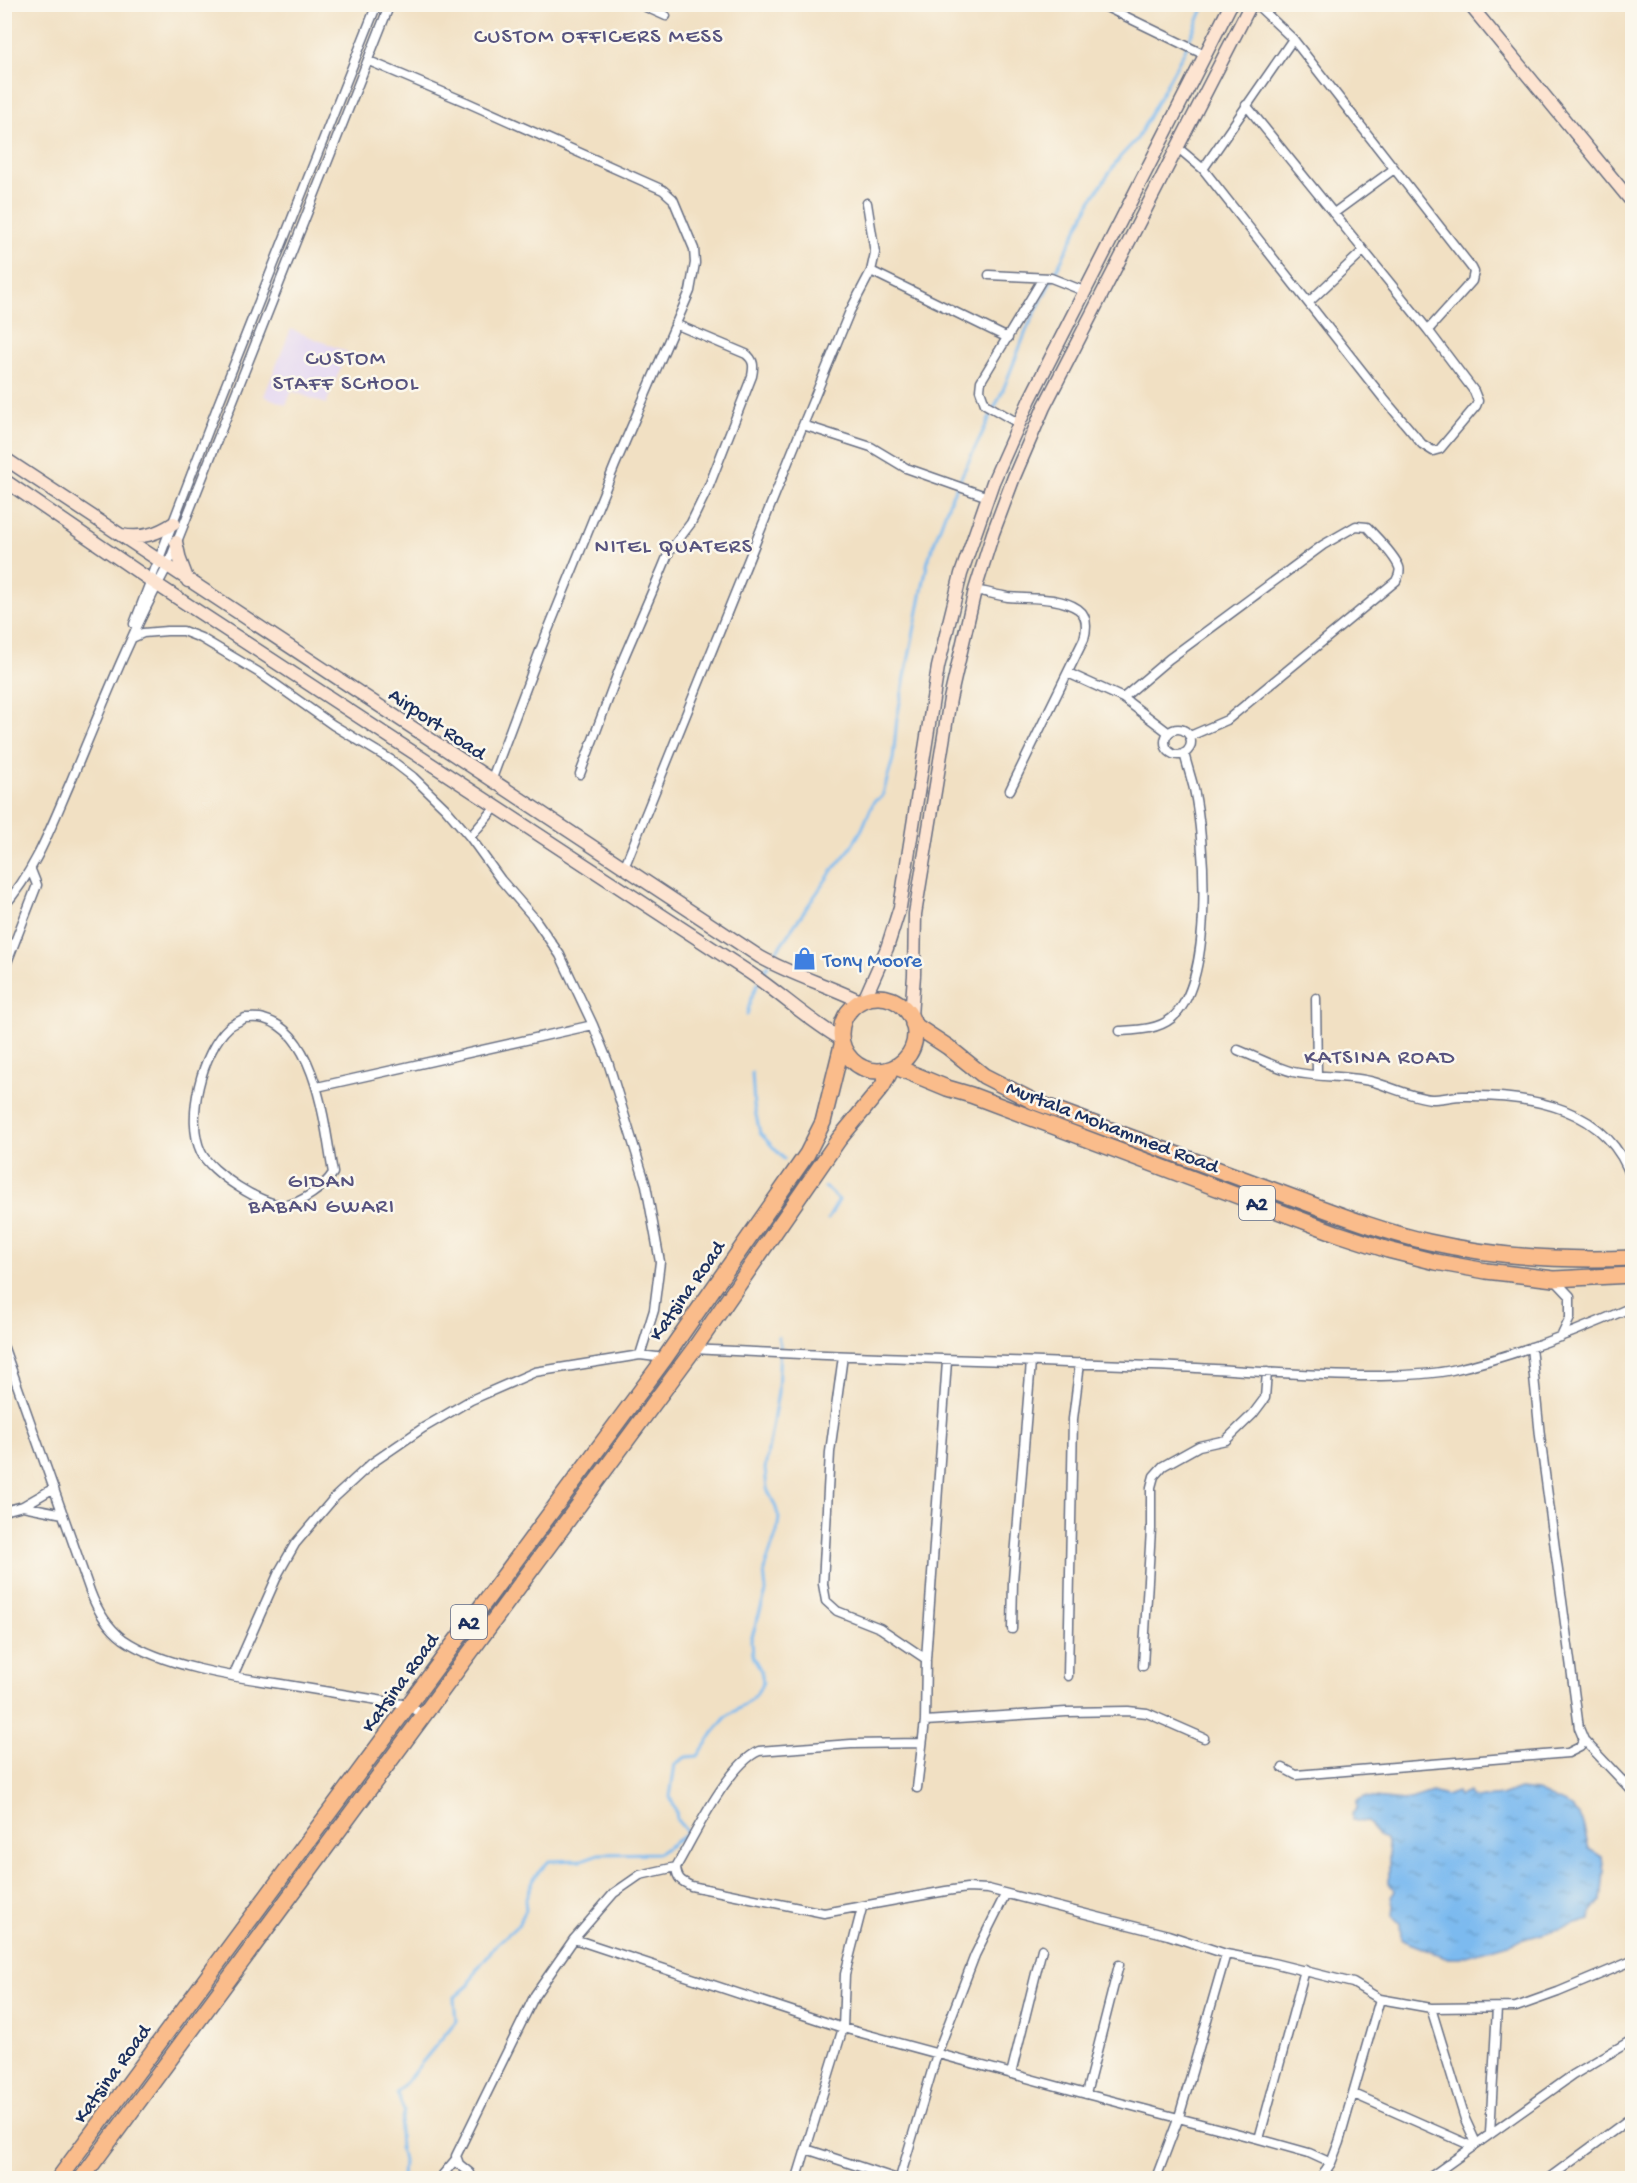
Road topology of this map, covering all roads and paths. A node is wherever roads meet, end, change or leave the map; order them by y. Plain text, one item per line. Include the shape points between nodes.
1 (377, 4) edge
2 (390, 4) edge
3 (639, 4) edge
4 (1100, 4) edge
5 (1232, 4) edge
6 (1251, 4) edge
7 (1256, 4) edge
8 (1469, 4) edge
9 (666, 16) dead end
10 (1293, 39) junction
11 (1205, 55) junction
12 (369, 61) junction
13 (1246, 105) junction
14 (1178, 147) junction
15 (1203, 169) junction
16 (1394, 169) junction
17 (1632, 202) edge
18 (867, 203) dead end
19 (1334, 213) junction
20 (1363, 251) junction
21 (871, 271) junction
22 (989, 274) dead end
23 (1051, 279) junction
24 (1084, 291) junction
25 (1309, 302) junction
26 (675, 324) junction
27 (1428, 330) junction
28 (1008, 338) junction
29 (1018, 423) junction
30 (803, 425) junction
31 (4, 458) edge
32 (4, 480) edge
33 (988, 496) junction
34 (174, 523) junction
35 (118, 534) junction
36 (176, 542) junction
37 (162, 563) junction
38 (189, 582) junction
39 (153, 583) junction
40 (975, 590) junction
41 (133, 636) junction
42 (1068, 673) junction
43 (1123, 698) junction
44 (1168, 734) junction
45 (1190, 736) junction
46 (1184, 753) junction
47 (580, 774) dead end
48 (491, 781) junction
49 (1010, 790) dead end
50 (496, 807) junction
51 (470, 837) junction
52 (624, 868) junction
53 (31, 870) junction
54 (4, 906) edge
55 (4, 970) edge
56 (1316, 998) dead end
57 (862, 1001) junction
58 (912, 1020) junction
59 (593, 1025) junction
60 (1120, 1031) dead end
61 (842, 1042) junction
62 (1238, 1050) dead end
63 (894, 1068) junction
64 (1317, 1075) junction
65 (317, 1087) junction
66 (1632, 1180) edge
67 (1632, 1258) edge
68 (1632, 1275) edge
69 (1554, 1279) junction
70 (1632, 1307) edge
71 (1562, 1337) junction
72 (1531, 1347) junction
73 (4, 1348) edge
74 (694, 1349) junction
75 (640, 1355) junction
76 (843, 1356) junction
77 (665, 1358) junction
78 (947, 1360) junction
79 (1031, 1362) junction
80 (1080, 1363) junction
81 (1267, 1372) junction
82 (54, 1488) junction
83 (23, 1506) junction
84 (4, 1511) edge
85 (63, 1514) junction
86 (1012, 1629) dead end
87 (926, 1659) junction
88 (1143, 1666) dead end
89 (1068, 1676) dead end
90 (233, 1677) junction
91 (408, 1705) junction
92 (424, 1715) junction
93 (925, 1721) junction
94 (1204, 1738) dead end
95 (1584, 1740) junction
96 (922, 1743) junction
97 (1283, 1768) dead end
98 (917, 1788) dead end
99 (1632, 1791) edge
100 (676, 1867) junction
101 (1005, 1894) junction
102 (862, 1908) junction
103 (574, 1940) junction
104 (1042, 1949) dead end
105 (1226, 1954) junction
106 (1632, 1961) edge
107 (1119, 1965) dead end
108 (1305, 1971) junction
109 (1380, 1999) junction
110 (1431, 2008) junction
111 (1497, 2008) junction
112 (843, 2028) junction
113 (1632, 2040) edge
114 (937, 2054) junction
115 (1011, 2074) junction
116 (1086, 2094) junction
117 (1354, 2094) junction
118 (1179, 2117) junction
119 (1632, 2118) edge
120 (1490, 2133) junction
121 (1259, 2139) junction
122 (1474, 2145) junction
123 (806, 2149) junction
124 (456, 2159) junction
125 (1331, 2163) junction
126 (1323, 2176) edge
127 (59, 2178) edge
128 (82, 2178) edge
129 (440, 2178) edge
130 (469, 2178) edge
131 (797, 2178) edge
132 (894, 2178) edge
133 (900, 2178) edge
134 (1156, 2178) edge
135 (1335, 2178) edge
136 (1429, 2178) edge
137 (1549, 2178) edge

1 - 34 street
2 - 12 street
3 - 9 street
4 - 11 street
5 - 11 main road
6 - 14 main road
7 - 10 street
8 - 17 main road
10 - 13 street
10 - 16 street
11 - 24 main road
12 - 26 street via 565,145 670,196 695,256 690,291
12 - 36 street
13 - 15 street
13 - 19 street
14 - 15 street
14 - 40 main road via 1044,406 1014,477
15 - 25 street
16 - 19 street
16 - 27 street via 1474,272 1466,289
18 - 21 street via 875,254
19 - 20 street
20 - 25 street
20 - 27 street
21 - 28 street
21 - 30 street via 850,311
22 - 23 street
23 - 24 street
23 - 28 street
24 - 29 main road
25 - 27 street via 1384,399 1428,448 1437,451 1478,401
26 - 47 street via 752,358 752,376 710,486 662,568
26 - 48 street via 546,635
28 - 29 street via 981,381 981,397 985,404
29 - 33 main road
30 - 33 street via 871,447 906,468
30 - 52 street
31 - 35 main road, Airport Road
32 - 39 main road, Airport Road
33 - 57 main road via 961,574 938,667 900,907 887,948
34 - 35 main road via 142,537
34 - 37 street
35 - 37 main road, Airport Road
36 - 37 street
36 - 38 main road
37 - 38 main road, Airport Road
37 - 39 street
38 - 48 main road, Airport Road
39 - 41 street via 136,618
39 - 50 main road, Airport Road
40 - 42 street via 1056,601 1078,609 1087,627
40 - 58 main road via 950,699 915,914
41 - 51 street via 183,631 201,638 391,760 436,799
41 - 53 street
42 - 43 street
42 - 49 street
43 - 44 street
43 - 45 street via 1169,659 1323,545 1356,526 1366,527 1399,567 1396,581 1227,720
44 - 45 street via 1181,729
44 - 46 street via 1169,751
45 - 46 street via 1191,744
46 - 60 street via 1201,836 1204,902 1198,959 1188,996 1171,1019 1148,1029
48 - 52 main road, Airport Road
50 - 51 street
50 - 61 main road, Airport Road via 750,973
51 - 59 street via 560,955
52 - 57 main road, Airport Road via 760,957
53 - 54 street
53 - 55 street via 38,885
56 - 64 street
57 - 58 highway, A2 via 879,997 891,1000 902,1006
57 - 61 highway, A2 via 844,1020
58 - 63 highway, A2 via 915,1038 911,1050
58 - 67 highway, Murtala Mohammed Road / A2 via 984,1076 1025,1098 1369,1224 1427,1242 1482,1252 1536,1258
59 - 65 street
59 - 75 street via 646,1185 660,1262 654,1310
61 - 63 highway, A2 via 852,1061 863,1068
61 - 77 highway, Katsina Road / A2 via 816,1138
62 - 64 street via 1292,1071
63 - 69 highway, Murtala Mohammed Road / A2 via 1388,1250 1486,1271
63 - 74 highway, Katsina Road / A2 via 839,1139
64 - 66 street via 1373,1082 1431,1099 1518,1099 1566,1110 1586,1120 1617,1147
65 - 65 street via 333,1173 309,1196 285,1205 262,1199 211,1167 201,1151 195,1126 195,1098 206,1065 229,1027 245,1018 264,1019 291,1036 309,1064
68 - 69 highway, Murtala Mohammed Road / A2
69 - 71 street via 1570,1296 1570,1318
70 - 71 street
71 - 72 street
72 - 81 street via 1451,1370 1422,1374 1323,1376
72 - 95 street via 1576,1707
73 - 82 street
74 - 76 street
74 - 92 highway, Katsina Road / A2
75 - 77 street
75 - 90 street via 535,1372 471,1400 372,1463 334,1498 295,1544
76 - 78 street
76 - 87 street via 830,1452 823,1584 826,1601 837,1611 880,1628
77 - 91 highway, Katsina Road / A2
78 - 79 street
78 - 87 street
79 - 80 street
79 - 86 street
80 - 81 street
80 - 89 street via 1073,1419
81 - 88 street via 1265,1398 1226,1440 1199,1446 1163,1466 1155,1476 1151,1487
82 - 83 street
82 - 85 street
83 - 84 street
83 - 85 street
85 - 90 street via 96,1606 110,1628 155,1654
87 - 93 street
90 - 91 street
91 - 92 street
91 - 127 highway, Katsina Road / A2
92 - 128 highway, Katsina Road / A2
93 - 94 street via 1128,1711 1156,1716
93 - 96 street
95 - 97 street via 1568,1753 1296,1775
95 - 99 street
96 - 98 street
96 - 100 street via 851,1744 749,1755 720,1792
100 - 102 street via 676,1875 691,1886 824,1913
100 - 103 street via 640,1875 614,1893
101 - 102 street via 967,1888
101 - 105 street via 1168,1935
101 - 114 street via 975,1955
102 - 112 street via 846,1974
103 - 112 street
103 - 124 street via 535,1995
104 - 115 street
105 - 108 street
105 - 118 street
106 - 111 street via 1516,2007
107 - 116 street
108 - 109 street via 1353,1983
108 - 121 street
109 - 110 street
109 - 117 street
110 - 111 street
110 - 122 street
111 - 120 street
112 - 114 street
112 - 123 street
113 - 120 street via 1573,2075
114 - 115 street
114 - 133 street
115 - 116 street
116 - 118 street
117 - 122 street
117 - 125 street
118 - 121 street
118 - 134 street
119 - 137 street
120 - 122 street
121 - 125 street
122 - 136 street
123 - 131 street
123 - 132 street
124 - 129 street
124 - 130 street via 470,2173
125 - 126 street
126 - 135 street

